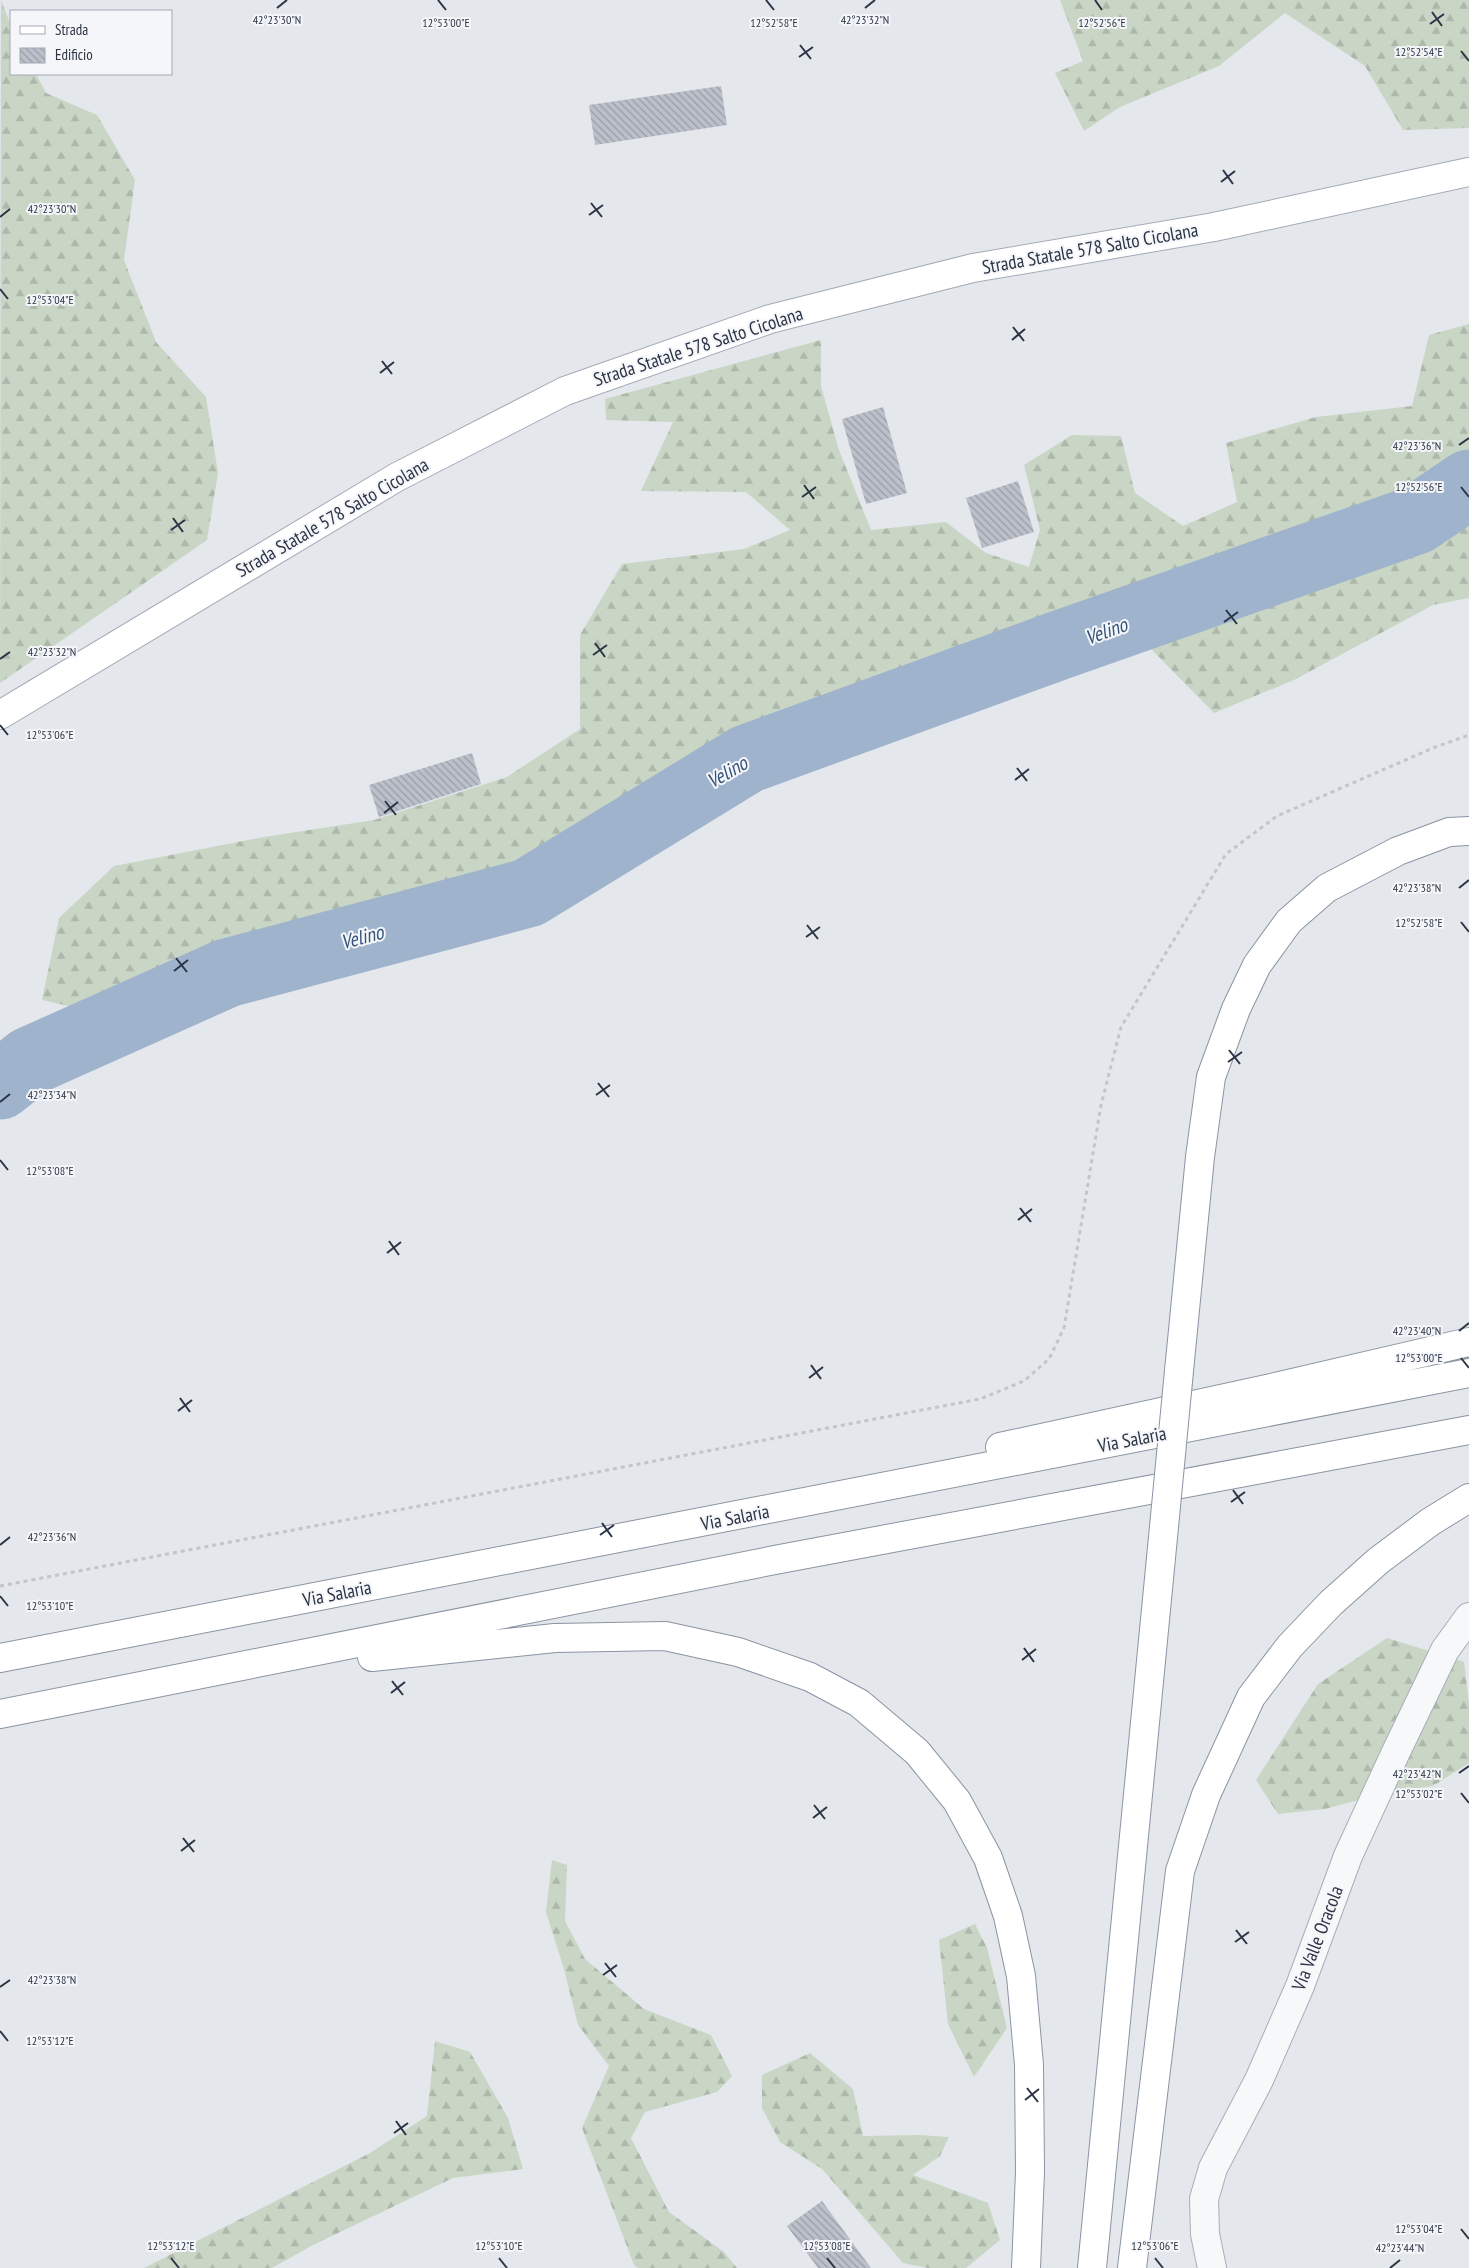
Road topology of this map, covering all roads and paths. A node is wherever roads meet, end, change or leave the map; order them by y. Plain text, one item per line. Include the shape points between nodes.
1 (1469, 172) edge
2 (0, 715) edge
3 (1469, 734) edge
4 (1469, 831) edge
5 (1469, 1342) edge
6 (1469, 1373) edge
7 (1469, 1430) edge
8 (1469, 1498) edge
9 (707, 1522) junction
10 (0, 1586) edge
11 (1469, 1618) edge
12 (0, 1658) edge
13 (216, 1672) junction
14 (0, 1714) edge
15 (1026, 2268) edge
16 (1092, 2268) edge
17 (1132, 2268) edge
18 (1212, 2268) edge

1 - 2 main road, Strada Statale 578 Salto Cicolana via 1214,227 973,268 770,319 565,391 397,477
3 - 10 path via 1277,816 1226,854 1121,1027 1101,1105 1064,1328 1049,1359 1024,1381 980,1399
4 - 16 main road, bridge via 1449,832 1398,851 1327,888 1289,921 1257,965 1236,1009 1211,1077 1200,1157
5 - 9 main road via 1027,1440
6 - 9 main road, Via Salaria
7 - 13 main road via 780,1558
8 - 17 main road via 1378,1561 1331,1602 1290,1646 1251,1697 1206,1795 1180,1872
9 - 12 main road, Via Salaria
11 - 18 street, Via Valle Oracola via 1445,1650 1395,1754 1348,1856 1300,1986 1259,2080 1213,2168 1204,2199 1205,2234
13 - 14 main road
13 - 15 main road via 555,1638 665,1636 738,1652 810,1677 859,1703 917,1752 957,1802 988,1858 1008,1916 1021,1976 1029,2065 1030,2172

